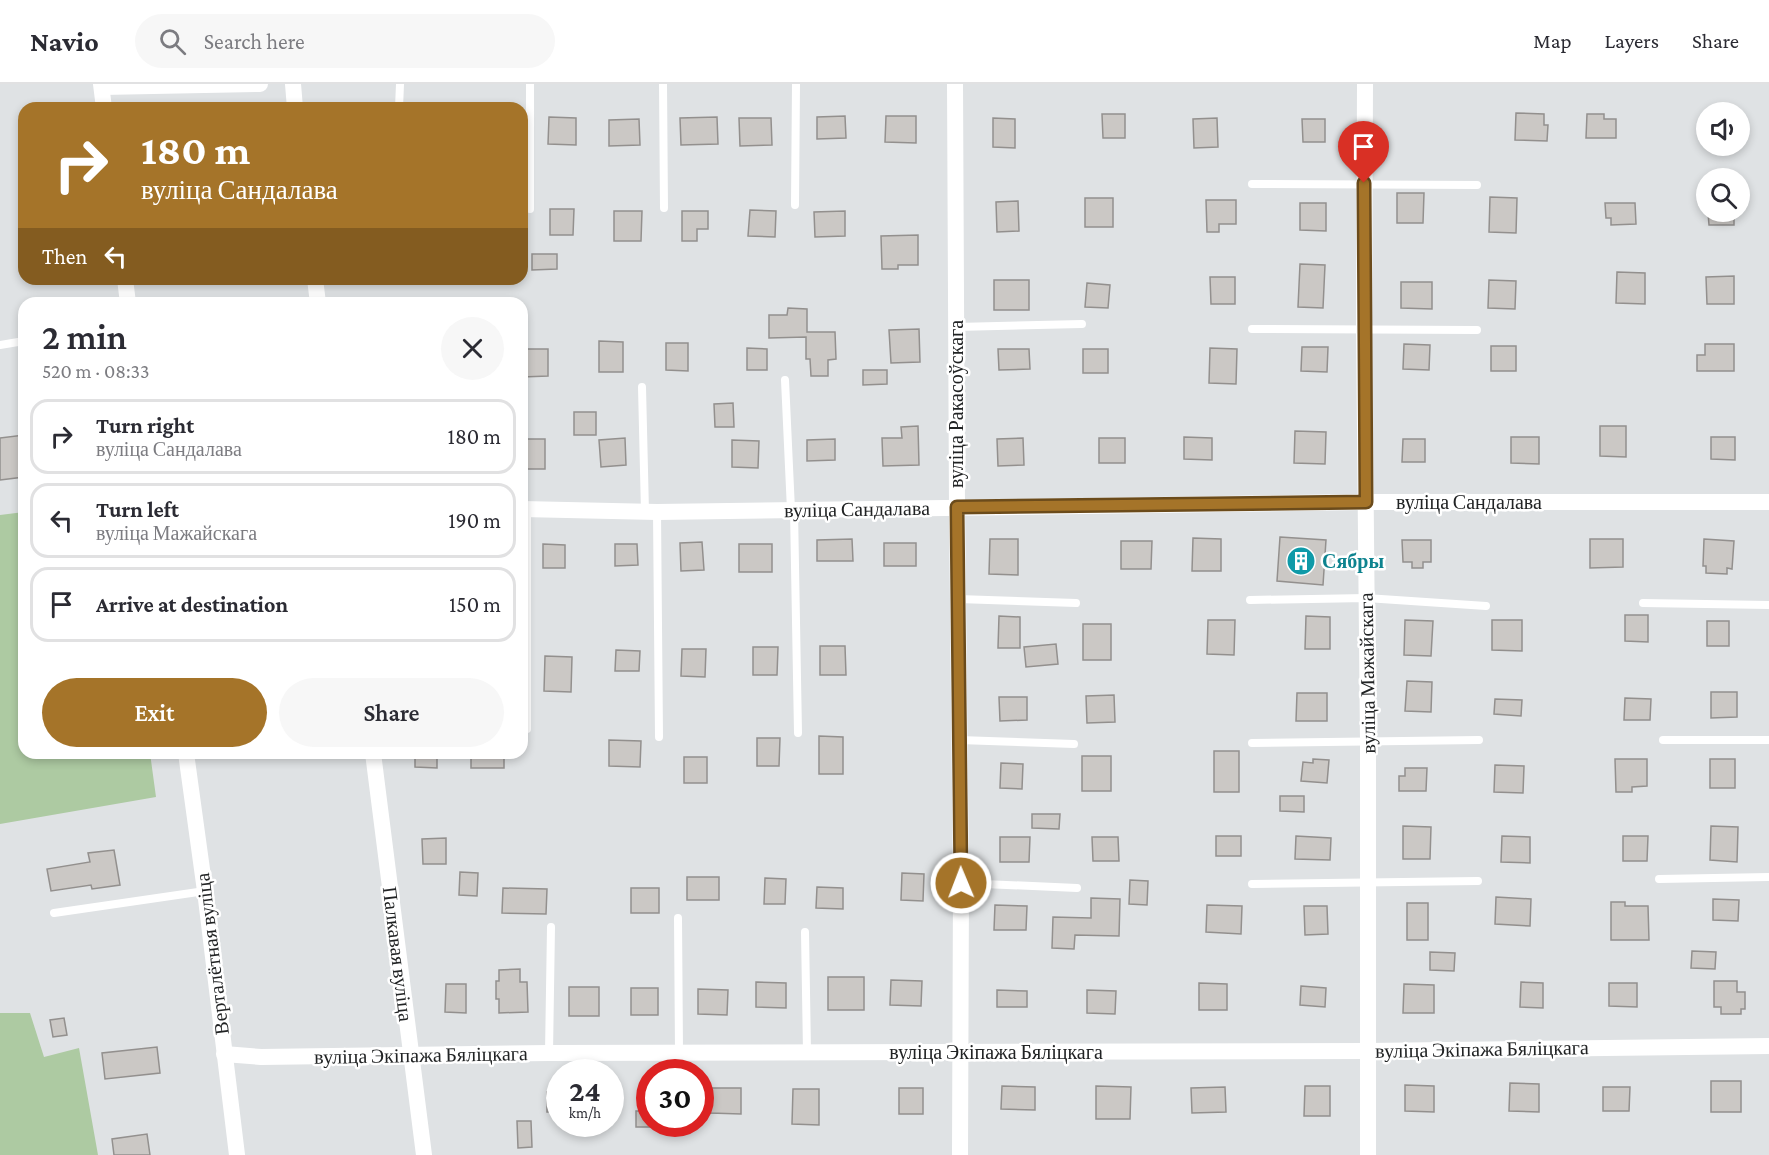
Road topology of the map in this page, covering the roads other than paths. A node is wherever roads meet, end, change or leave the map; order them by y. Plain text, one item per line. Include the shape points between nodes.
1 (260, 84) edge
2 (292, 84) edge
3 (400, 84) edge
4 (530, 84) edge
5 (663, 84) edge
6 (796, 84) edge
7 (955, 84) edge
8 (1365, 84) edge
9 (101, 86) edge
10 (103, 102) edge
11 (294, 102) edge
12 (399, 102) edge
13 (1364, 183) junction
14 (1252, 184) dead end
15 (1477, 184) dead end
16 (795, 205) dead end
17 (664, 208) dead end
18 (530, 209) dead end
19 (1082, 324) dead end
20 (956, 327) junction
21 (1252, 329) dead end
22 (1364, 329) junction
23 (1477, 330) dead end
24 (18, 342) edge
25 (0, 345) edge
26 (785, 380) dead end
27 (642, 387) dead end
28 (1366, 502) junction
29 (1769, 502) edge
30 (957, 507) junction
31 (528, 509) edge
32 (792, 510) junction
33 (651, 512) junction
34 (1366, 598) junction
35 (958, 599) junction
36 (1250, 600) dead end
37 (1076, 603) dead end
38 (1643, 603) dead end
39 (1769, 605) edge
40 (1486, 606) dead end
41 (798, 733) dead end
42 (659, 737) dead end
43 (959, 740) junction
44 (1479, 740) dead end
45 (1769, 740) edge
46 (1663, 741) dead end
47 (1368, 742) junction
48 (1252, 743) dead end
49 (1074, 744) dead end
50 (187, 759) edge
51 (374, 759) edge
52 (1769, 878) edge
53 (1659, 879) dead end
54 (1368, 882) junction
55 (1478, 882) dead end
56 (961, 883) junction
57 (1252, 884) dead end
58 (1077, 888) dead end
59 (205, 891) junction
60 (54, 913) dead end
61 (678, 918) dead end
62 (551, 927) dead end
63 (805, 932) dead end
64 (1769, 1046) edge
65 (1368, 1051) junction
66 (679, 1052) junction
67 (807, 1052) junction
68 (549, 1053) junction
69 (962, 1053) junction
70 (224, 1054) junction
71 (411, 1055) junction
72 (237, 1155) edge
73 (423, 1155) edge
74 (960, 1155) edge
75 (1368, 1155) edge

1 - 9 street
2 - 11 street
3 - 12 lane
4 - 18 lane
5 - 17 lane
6 - 16 lane
7 - 20 street, вуліца Ракасоўскага
8 - 13 street, вуліца Мажайскага
9 - 10 street
13 - 14 lane
13 - 15 lane
13 - 22 street, вуліца Мажайскага
19 - 20 lane
20 - 30 street, вуліца Ракасоўскага
21 - 22 lane
22 - 23 lane
22 - 28 street, вуліца Мажайскага
24 - 25 lane
26 - 32 lane
27 - 33 lane
28 - 29 street, вуліца Сандалава
28 - 30 street, вуліца Сандалава
28 - 34 street, вуліца Мажайскага
30 - 32 street, вуліца Сандалава
30 - 35 street, вуліца Ракасоўскага
31 - 33 street, вуліца Сандалава
32 - 33 street, вуліца Сандалава
32 - 41 lane
33 - 42 lane
34 - 36 lane
34 - 40 lane
34 - 47 street, вуліца Мажайскага
35 - 37 lane
35 - 43 street, вуліца Ракасоўскага
38 - 39 lane
43 - 49 lane
43 - 56 street, вуліца Ракасоўскага
44 - 47 lane
45 - 46 lane
47 - 48 lane
47 - 54 street, вуліца Мажайскага
50 - 59 street, Верталётная вуліца
51 - 71 street, Палкавая вуліца
52 - 53 lane
54 - 55 lane
54 - 57 lane
54 - 65 street, вуліца Мажайскага
56 - 58 lane
56 - 69 street, вуліца Ракасоўскага
59 - 60 lane
59 - 70 street, Верталётная вуліца
61 - 66 lane
62 - 68 lane
63 - 67 lane
64 - 65 street, вуліца Экіпажа Бяліцкага
65 - 69 street, вуліца Экіпажа Бяліцкага
65 - 75 street, вуліца Мажайскага
66 - 67 street, вуліца Экіпажа Бяліцкага
66 - 68 street, вуліца Экіпажа Бяліцкага
67 - 69 street, вуліца Экіпажа Бяліцкага
68 - 71 street, вуліца Экіпажа Бяліцкага
69 - 74 street, вуліца Ракасоўскага
70 - 71 street, вуліца Экіпажа Бяліцкага
70 - 72 street, Верталётная вуліца
71 - 73 street, Палкавая вуліца

